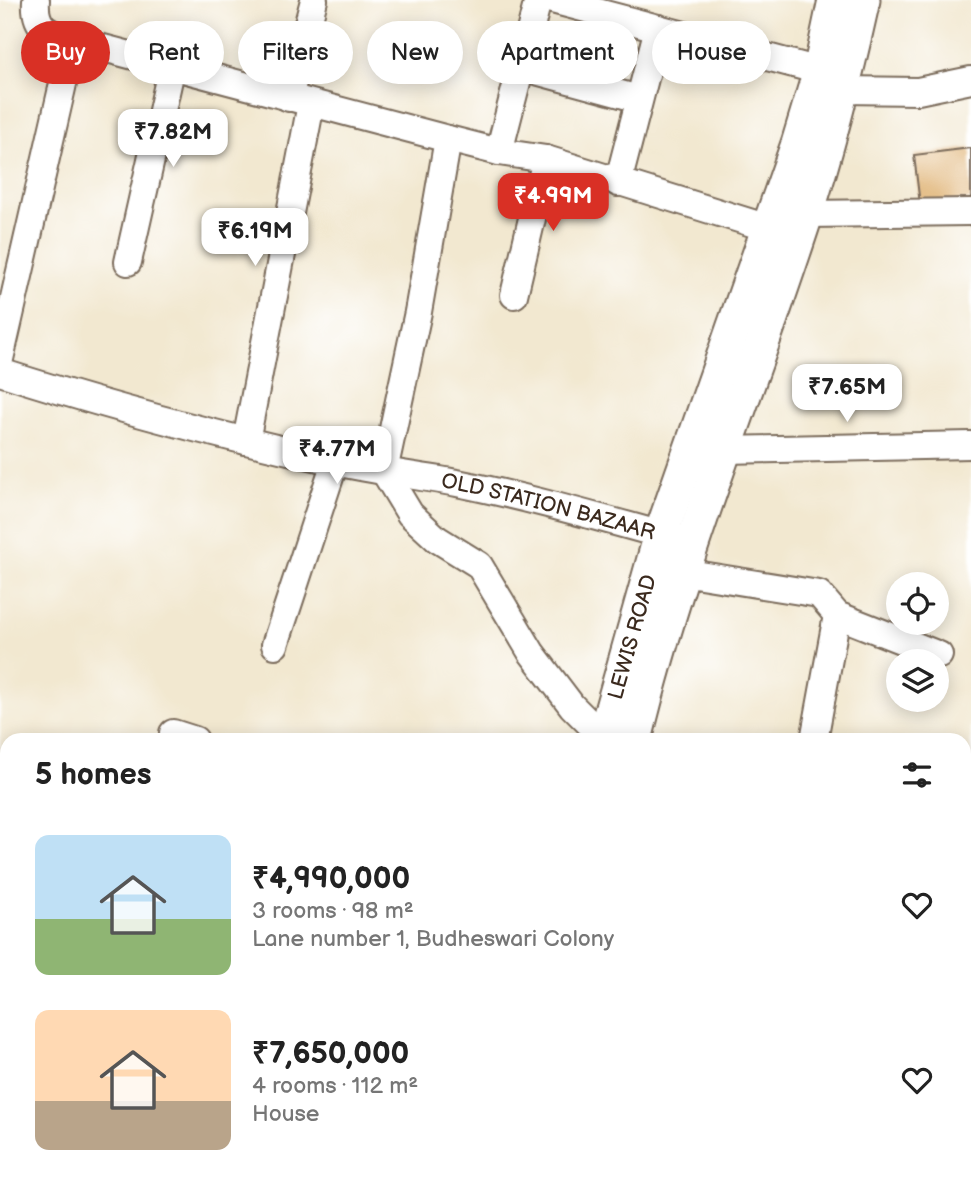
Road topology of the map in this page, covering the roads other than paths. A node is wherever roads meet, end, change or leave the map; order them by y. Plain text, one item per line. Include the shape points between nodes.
1 (37, 0) edge
2 (314, 0) edge
3 (538, 0) edge
4 (552, 0) edge
5 (835, 0) edge
6 (863, 0) edge
7 (38, 21) edge
8 (533, 21) edge
9 (652, 27) edge
10 (652, 51) edge
11 (771, 63) edge
12 (224, 80) edge
13 (971, 80) edge
14 (831, 81) junction
15 (63, 84) edge
16 (168, 84) edge
17 (517, 84) edge
18 (584, 84) edge
19 (639, 99) junction
20 (300, 101) junction
21 (449, 139) junction
22 (499, 152) junction
23 (546, 159) junction
24 (618, 183) junction
25 (971, 212) edge
26 (806, 214) junction
27 (768, 228) junction
28 (128, 262) dead end
29 (514, 295) dead end
30 (0, 359) edge
31 (0, 372) edge
32 (246, 441) junction
33 (971, 445) edge
34 (724, 450) junction
35 (335, 462) junction
36 (384, 471) junction
37 (678, 550) junction
38 (837, 615) junction
39 (275, 645) dead end
40 (924, 649) edge
41 (606, 733) edge
42 (616, 733) edge
43 (815, 733) edge

1 - 7 street
2 - 20 street
3 - 8 street
4 - 9 street
5 - 14 main road
6 - 14 main road
10 - 19 street
11 - 14 street
12 - 20 street
13 - 14 street via 918,91
14 - 26 main road
14 - 27 main road via 798,144
15 - 30 street
16 - 28 street
17 - 22 street
18 - 19 street
19 - 24 street
20 - 21 street
20 - 32 street
21 - 22 street
21 - 36 street
22 - 23 street
23 - 24 street
23 - 29 street
24 - 27 street
25 - 26 street
26 - 34 main road
27 - 37 main road
31 - 32 street, OLD STATION BAZAAR
32 - 35 street, OLD STATION BAZAAR
33 - 34 street
34 - 37 main road
35 - 36 street, OLD STATION BAZAAR
35 - 39 street
36 - 37 street, OLD STATION BAZAAR via 550,504
36 - 41 street via 410,514 479,565 531,652 572,706
37 - 38 street, OLD STATION BAZAAR via 819,594
37 - 42 main road, LEWIS ROAD
38 - 40 street, OLD STATION BAZAAR
38 - 43 street

